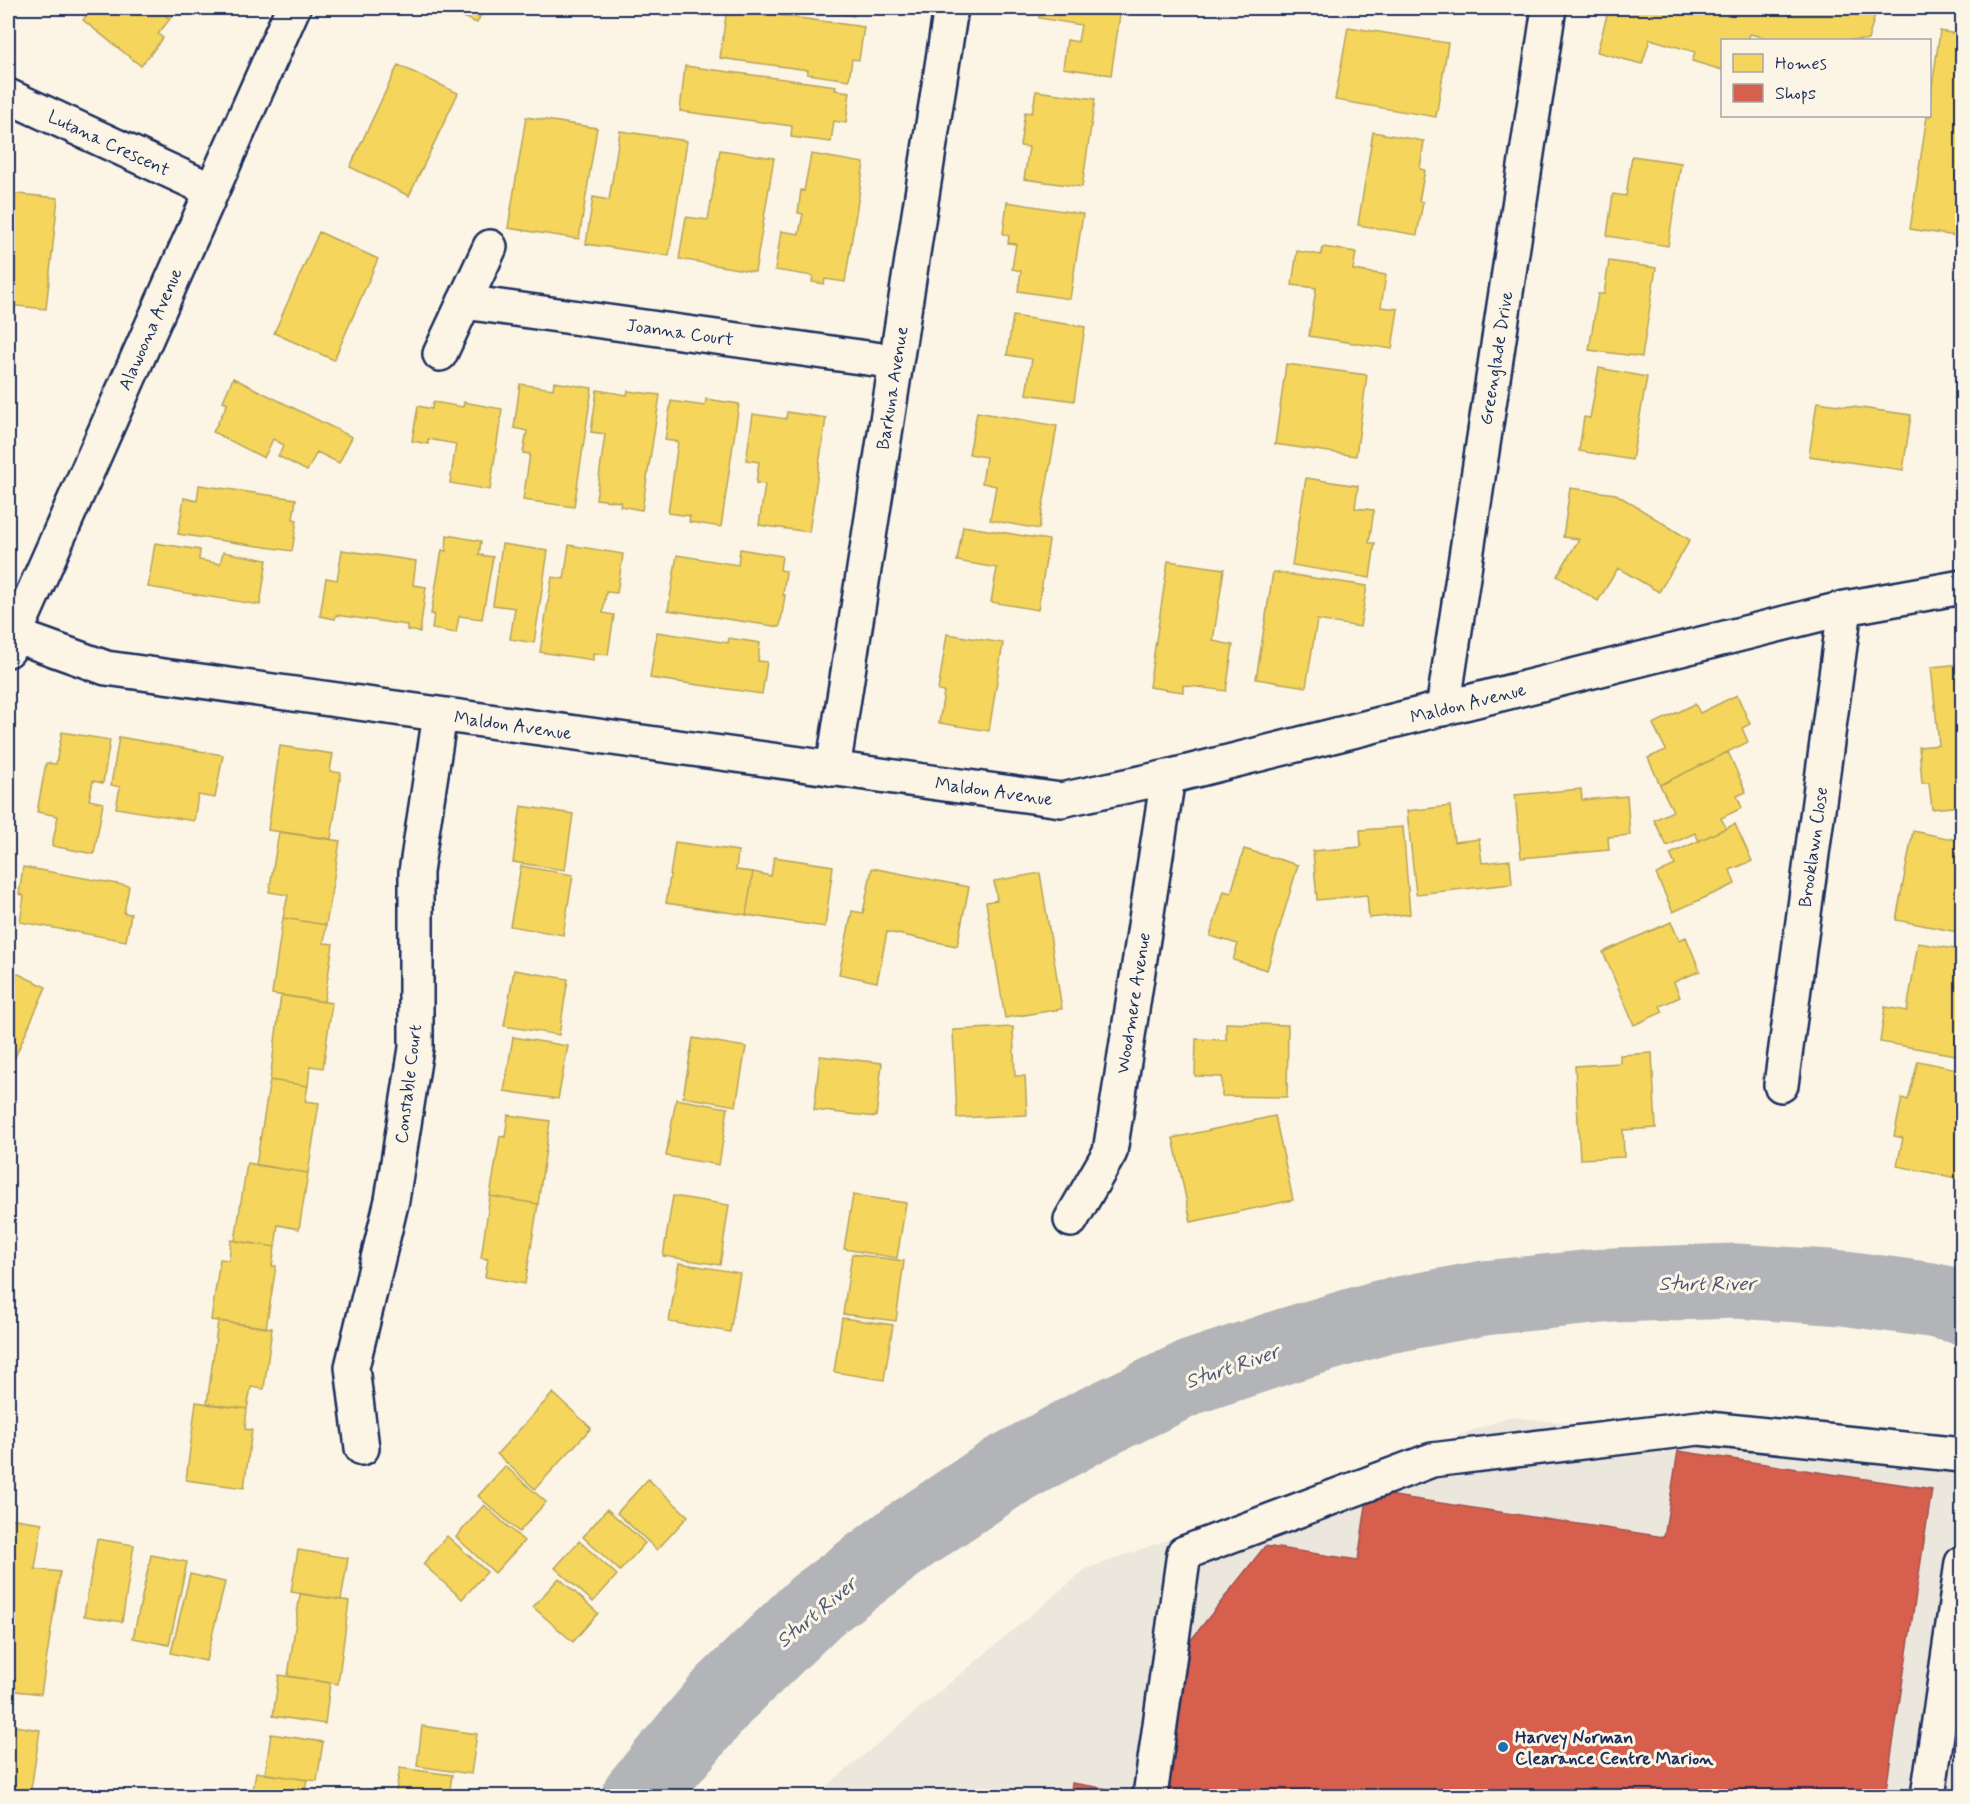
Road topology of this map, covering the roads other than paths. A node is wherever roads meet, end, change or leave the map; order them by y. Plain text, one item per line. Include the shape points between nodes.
1 (293, 8) edge
2 (951, 8) edge
3 (1549, 8) edge
4 (8, 96) edge
5 (211, 190) junction
6 (490, 248) dead end
7 (464, 302) junction
8 (440, 354) dead end
9 (896, 363) junction
10 (1962, 587) edge
11 (1845, 608) junction
12 (11, 643) edge
13 (1443, 709) junction
14 (441, 716) junction
15 (833, 769) junction
16 (1168, 777) junction
17 (1781, 1085) dead end
18 (1071, 1220) dead end
19 (362, 1448) dead end
20 (1962, 1455) edge
21 (1962, 1563) edge
22 (1150, 1797) edge
23 (1928, 1797) edge

1 - 5 street, Alawoona Avenue
2 - 9 street, Barkuna Avenue
3 - 13 street, Greenglade Drive
4 - 5 street, Lutana Crescent
5 - 12 street, Alawoona Avenue
6 - 7 street
7 - 8 street
7 - 9 street, Joanna Court
9 - 15 street, Barkuna Avenue
10 - 11 street, Maldon Avenue
11 - 13 street, Maldon Avenue
11 - 17 street, Brooklawn Close
12 - 14 street, Maldon Avenue via 106,668
13 - 16 street, Maldon Avenue
14 - 15 street, Maldon Avenue
14 - 19 street, Constable Court via 416,872 416,1048 392,1200 352,1367
15 - 16 street, Maldon Avenue via 1061,800
16 - 18 street, Woodmere Avenue via 1110,1152
20 - 22 street via 1699,1428 1432,1460 1184,1553
21 - 23 street

